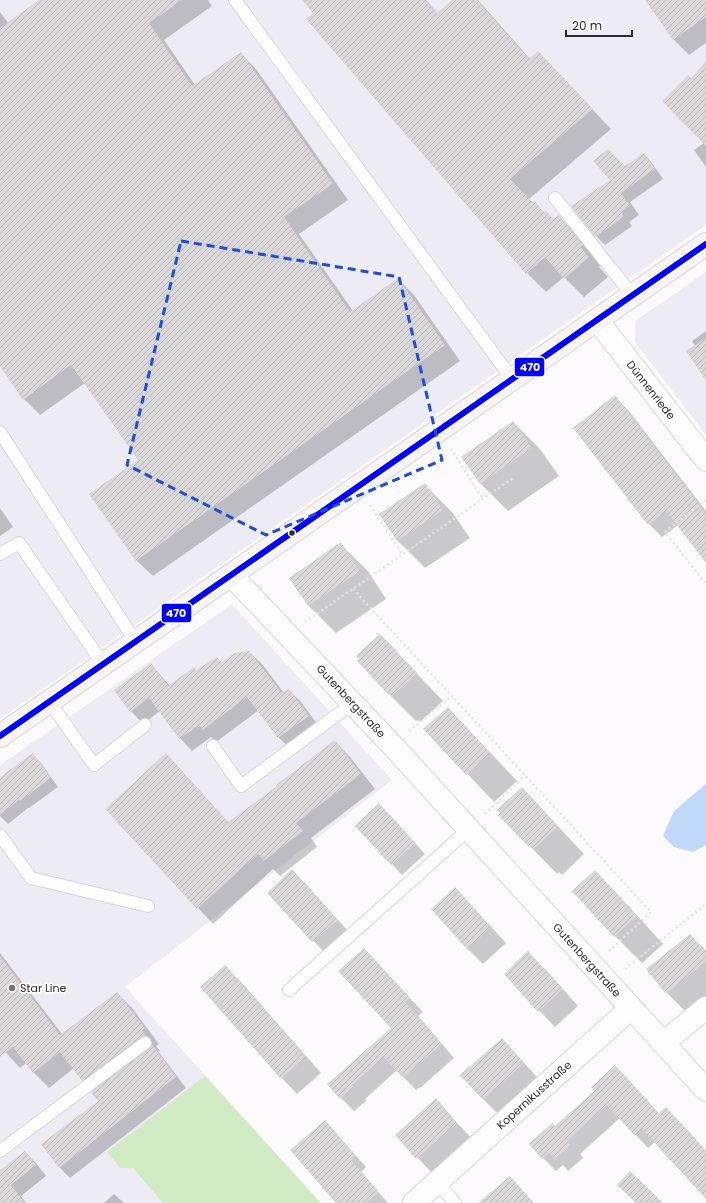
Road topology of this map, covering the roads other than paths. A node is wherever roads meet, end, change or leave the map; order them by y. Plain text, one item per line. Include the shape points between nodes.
1 (235, 0) edge
2 (555, 198) dead end
3 (706, 244) edge
4 (632, 295) junction
5 (597, 320) junction
6 (512, 379) junction
7 (0, 432) edge
8 (706, 460) edge
9 (0, 554) edge
10 (231, 575) junction
11 (135, 641) junction
12 (103, 664) junction
13 (49, 701) junction
14 (353, 703) junction
15 (145, 725) dead end
16 (0, 736) edge
17 (213, 746) dead end
18 (468, 830) junction
19 (0, 835) edge
20 (148, 906) dead end
21 (289, 990) dead end
22 (631, 1008) junction
23 (706, 1008) edge
24 (145, 1043) dead end
25 (663, 1043) junction
26 (706, 1090) edge
27 (0, 1151) edge
28 (437, 1182) junction
29 (414, 1203) edge
30 (455, 1203) edge

1 - 6 lane
2 - 4 lane
3 - 4 street
4 - 5 street
5 - 6 street
5 - 8 street, Dünnenriede
6 - 10 street
7 - 11 lane
9 - 12 lane via 19,543
10 - 11 street
10 - 14 street, Gutenbergstraße
11 - 12 street
12 - 13 street
13 - 15 lane via 94,766
13 - 16 street
14 - 17 lane via 242,786
14 - 18 street, Gutenbergstraße
18 - 21 lane
18 - 22 street, Gutenbergstraße
19 - 20 lane via 31,878
22 - 25 street, Gutenbergstraße
22 - 28 street, Kopernikusstraße
23 - 25 street
24 - 27 lane
25 - 26 street, Gutenbergstraße
28 - 29 street, Kopernikusstraße
28 - 30 lane

